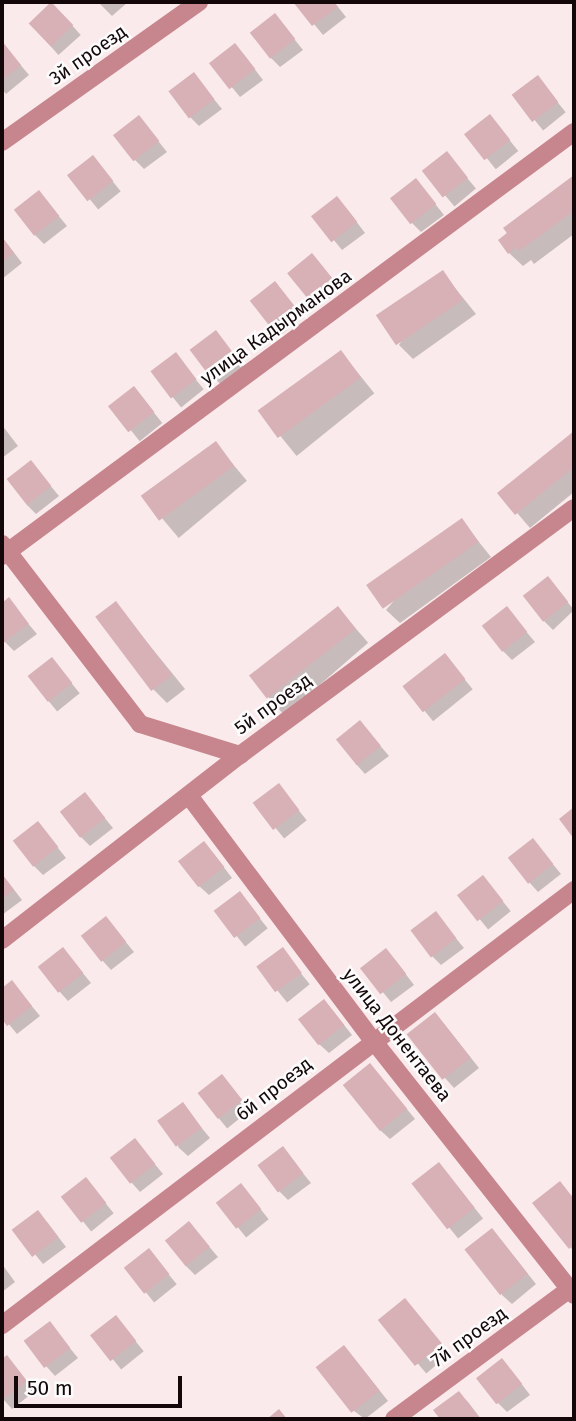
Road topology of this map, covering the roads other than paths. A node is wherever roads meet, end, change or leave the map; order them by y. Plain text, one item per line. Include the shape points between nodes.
1 (199, 2) edge
2 (574, 132) edge
3 (2, 142) edge
4 (574, 508) edge
5 (4, 550) edge
6 (240, 755) junction
7 (190, 797) junction
8 (574, 890) edge
9 (2, 940) edge
10 (372, 1039) junction
11 (572, 1292) edge
12 (2, 1325) edge
13 (394, 1419) edge

1 - 3 street, 3й проезд
2 - 5 street, улица Кадырманова
4 - 6 street, 5й проезд
5 - 6 street via 140,724
6 - 7 street, 5й проезд
7 - 9 street, 5й проезд
7 - 10 street, улица Донентаева
8 - 10 street, 6й проезд
10 - 11 street, улица Донентаева
10 - 12 street, 6й проезд
11 - 13 street, 7й проезд

